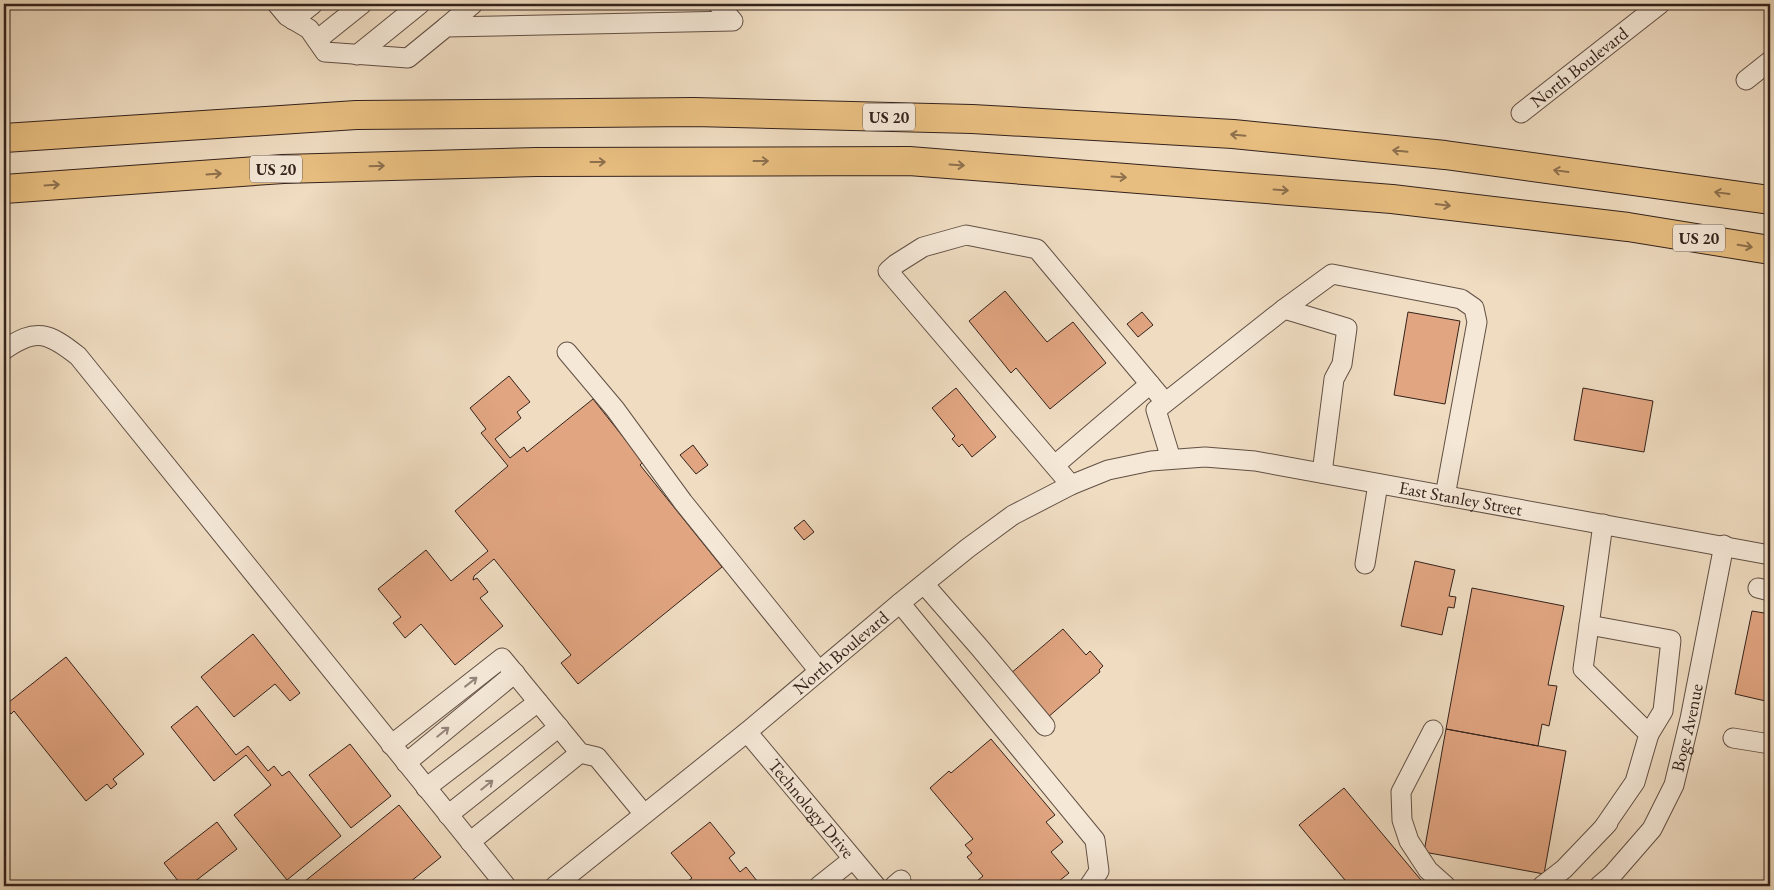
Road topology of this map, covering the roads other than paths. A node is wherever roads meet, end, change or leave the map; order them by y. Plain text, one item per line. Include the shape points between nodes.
1 (277, 4) edge
2 (313, 4) edge
3 (362, 4) edge
4 (420, 4) edge
5 (473, 4) edge
6 (718, 4) edge
7 (1660, 4) edge
8 (293, 20) junction
9 (446, 27) junction
10 (317, 40) junction
11 (357, 54) junction
12 (1770, 61) edge
13 (1746, 80) dead end
14 (1521, 114) dead end
15 (4, 138) edge
16 (4, 189) edge
17 (1770, 200) edge
18 (1770, 250) edge
19 (1284, 308) junction
20 (4, 350) edge
21 (567, 352) dead end
22 (1150, 384) junction
23 (1165, 402) junction
24 (1171, 459) junction
25 (1151, 461) joint
26 (1055, 465) junction
27 (1322, 474) junction
28 (1071, 484) junction
29 (1378, 484) junction
30 (1445, 496) junction
31 (1602, 524) junction
32 (1724, 545) junction
33 (1770, 555) edge
34 (1365, 564) dead end
35 (924, 584) junction
36 (900, 603) junction
37 (1589, 625) junction
38 (819, 671) junction
39 (515, 673) junction
40 (538, 702) junction
41 (1045, 726) dead end
42 (559, 727) junction
43 (1433, 730) dead end
44 (746, 732) junction
45 (1649, 734) junction
46 (1733, 738) dead end
47 (1770, 744) edge
48 (391, 745) junction
49 (580, 753) junction
50 (406, 763) junction
51 (426, 788) junction
52 (644, 814) junction
53 (448, 815) junction
54 (470, 842) junction
55 (853, 859) junction
56 (1563, 880) edge
57 (561, 885) edge
58 (506, 886) edge
59 (819, 886) edge
60 (876, 886) edge
61 (1089, 886) edge
62 (1446, 886) edge
63 (1542, 886) edge
64 (1599, 886) edge

1 - 8 street
2 - 8 street
3 - 10 street
4 - 11 street
5 - 9 street
6 - 9 street via 733,21
7 - 14 street, North Boulevard
8 - 10 street via 309,29
9 - 11 street via 408,58
10 - 11 street via 325,52
12 - 13 street
17 -> 15 highway, US 20 via 1445,155 1233,134 972,119 694,112 356,115
16 -> 18 highway, US 20 via 283,169 536,162 909,161 1392,199 1628,227
19 - 23 street
19 - 27 street via 1347,328 1342,364 1334,379
19 - 30 street via 1332,274 1461,298 1474,308 1477,322
20 - 48 street via 35,334 58,340 78,356
21 - 38 street
22 - 23 street
22 - 26 street
22 - 26 street via 1037,249 966,236 923,247 896,264 888,271
23 - 24 street via 1156,410
24 - 25 street, East Stanley Street
24 - 27 street, East Stanley Street via 1205,457 1255,461
25 - 28 street, North Boulevard via 1108,470
26 - 28 street
27 - 29 street, East Stanley Street
28 - 35 street, North Boulevard via 1013,515
29 - 30 street, East Stanley Street
29 - 34 street
30 - 31 street, East Stanley Street
31 - 32 street, East Stanley Street
31 - 37 street
32 - 33 street, East Stanley Street
32 - 64 street, Boge Avenue via 1674,785 1652,829
35 - 36 street, North Boulevard
35 - 41 street
36 - 38 street, North Boulevard
36 - 61 street via 1095,840 1099,871
37 - 45 street via 1583,669
37 - 45 street via 1671,640 1663,711
38 - 44 street, North Boulevard
39 - 40 street
48 -> 39 street via 502,658
50 -> 39 street
40 - 42 street
40 - 51 street
42 - 49 street
53 -> 42 street
43 - 62 street via 1401,792 1402,820 1409,841 1428,870
44 - 52 street, North Boulevard
44 - 55 street, Technology Drive
45 - 56 street via 1635,782
46 - 47 street
48 - 50 street
49 - 52 street via 597,757
49 - 54 street
50 - 51 street
51 - 53 street
52 - 57 street, North Boulevard
53 - 54 street
54 - 58 street
55 - 59 street
55 - 60 street, Technology Drive
56 - 63 street

